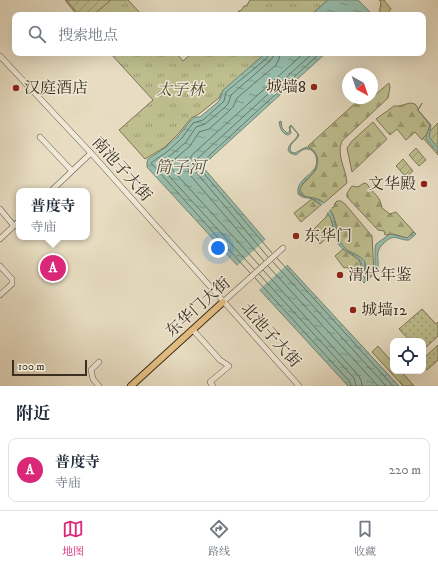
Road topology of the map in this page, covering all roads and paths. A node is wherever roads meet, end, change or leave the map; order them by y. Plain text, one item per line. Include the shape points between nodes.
1 (0, 56) edge
2 (40, 137) dead end
3 (91, 153) junction
4 (72, 171) junction
5 (54, 188) edge
6 (0, 209) edge
7 (14, 226) joint
8 (0, 239) edge
9 (283, 248) dead end
10 (0, 266) edge
11 (0, 295) edge
12 (223, 302) junction
13 (193, 330) junction
14 (99, 362) dead end
15 (99, 386) edge
16 (131, 386) edge
17 (213, 386) edge
18 (299, 386) edge

1 - 3 street, 南池子大街
2 - 4 street
3 - 4 street
3 - 12 street, 南池子大街
4 - 5 street
6 - 7 street
7 - 8 street
9 - 12 street, 东华门大街
10 - 11 street via 12,280 12,284
12 - 13 main road, 东华门大街
12 - 18 street, 北池子大街
13 - 16 main road, 东华门大街
13 - 17 street via 220,360 229,366 210,382
14 - 15 street via 90,370

